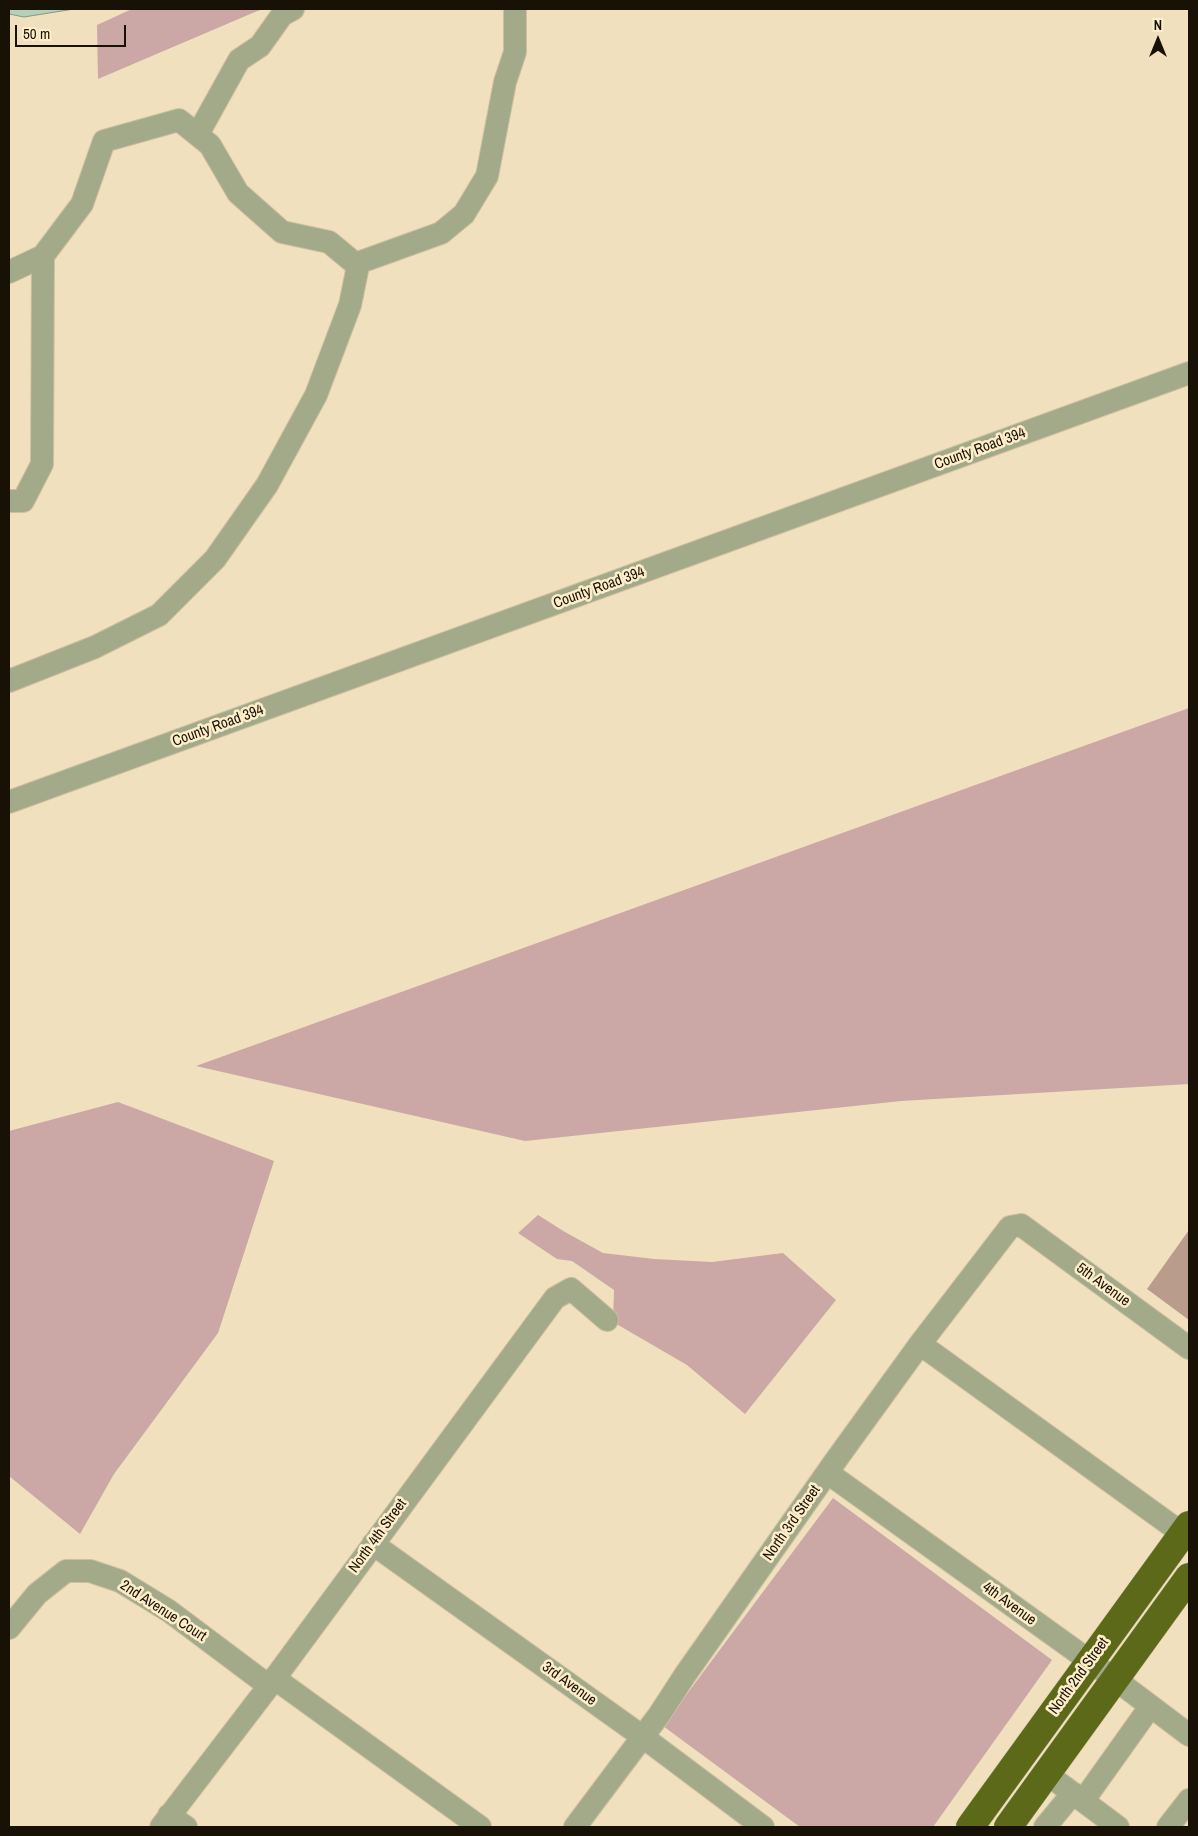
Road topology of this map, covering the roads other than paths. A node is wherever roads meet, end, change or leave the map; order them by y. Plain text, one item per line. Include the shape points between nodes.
1 (293, 9) edge
2 (515, 9) edge
3 (198, 134) junction
4 (43, 256) junction
5 (355, 264) junction
6 (9, 272) edge
7 (1189, 373) edge
8 (9, 501) edge
9 (9, 681) edge
10 (9, 802) edge
11 (1016, 1225) joint
12 (607, 1320) dead end
13 (920, 1344) junction
14 (1189, 1348) edge
15 (828, 1473) junction
16 (1186, 1530) edge
17 (373, 1544) junction
18 (1189, 1577) edge
19 (9, 1628) edge
20 (1088, 1662) junction
21 (1116, 1680) junction
22 (272, 1682) junction
23 (1150, 1707) junction
24 (1189, 1735) edge
25 (643, 1737) junction
26 (1047, 1774) junction
27 (1078, 1797) junction
28 (1189, 1800) edge
29 (172, 1823) edge
30 (480, 1827) edge
31 (575, 1827) edge
32 (763, 1827) edge
33 (970, 1827) edge
34 (1008, 1827) edge
35 (1045, 1827) edge
36 (1118, 1827) edge
37 (1168, 1827) edge

1 - 3 street via 282,16 260,46 238,60
2 - 5 street via 515,52 505,82 488,176 464,214 441,232
3 - 4 street via 179,120 104,141 82,204
3 - 5 street via 210,145 238,192 282,232 329,242
4 - 6 street
4 - 8 street via 42,464 24,501
5 - 9 street via 358,266 350,305 316,395 268,485 215,559 159,615 95,647
7 - 10 street, County Road 394
11 - 13 street, North 3rd Street via 1007,1230
11 - 14 street, 5th Avenue via 1021,1225
12 - 17 street, North 4th Street via 572,1288 555,1298
13 - 15 street, North 3rd Street
13 - 16 street
15 - 20 street, 4th Avenue
15 - 25 street, North 3rd Street
16 - 20 highway, North 2nd Street
17 - 22 street, North 4th Street
17 - 25 street, 3rd Avenue
18 - 21 highway
19 - 22 street, 2nd Avenue Court via 37,1594 66,1571 90,1571 120,1581
20 - 21 street, 4th Avenue
20 - 33 highway, North 2nd Street
21 - 23 street, 4th Avenue
21 - 26 highway
22 - 29 street, North 4th Street
22 - 30 street, 2nd Avenue Court
23 - 24 street, 4th Avenue
23 - 27 street
25 - 31 street, North 3rd Street
25 - 32 street, 3rd Avenue
26 - 27 street
26 - 34 highway
27 - 35 street
27 - 36 street
28 - 37 street

